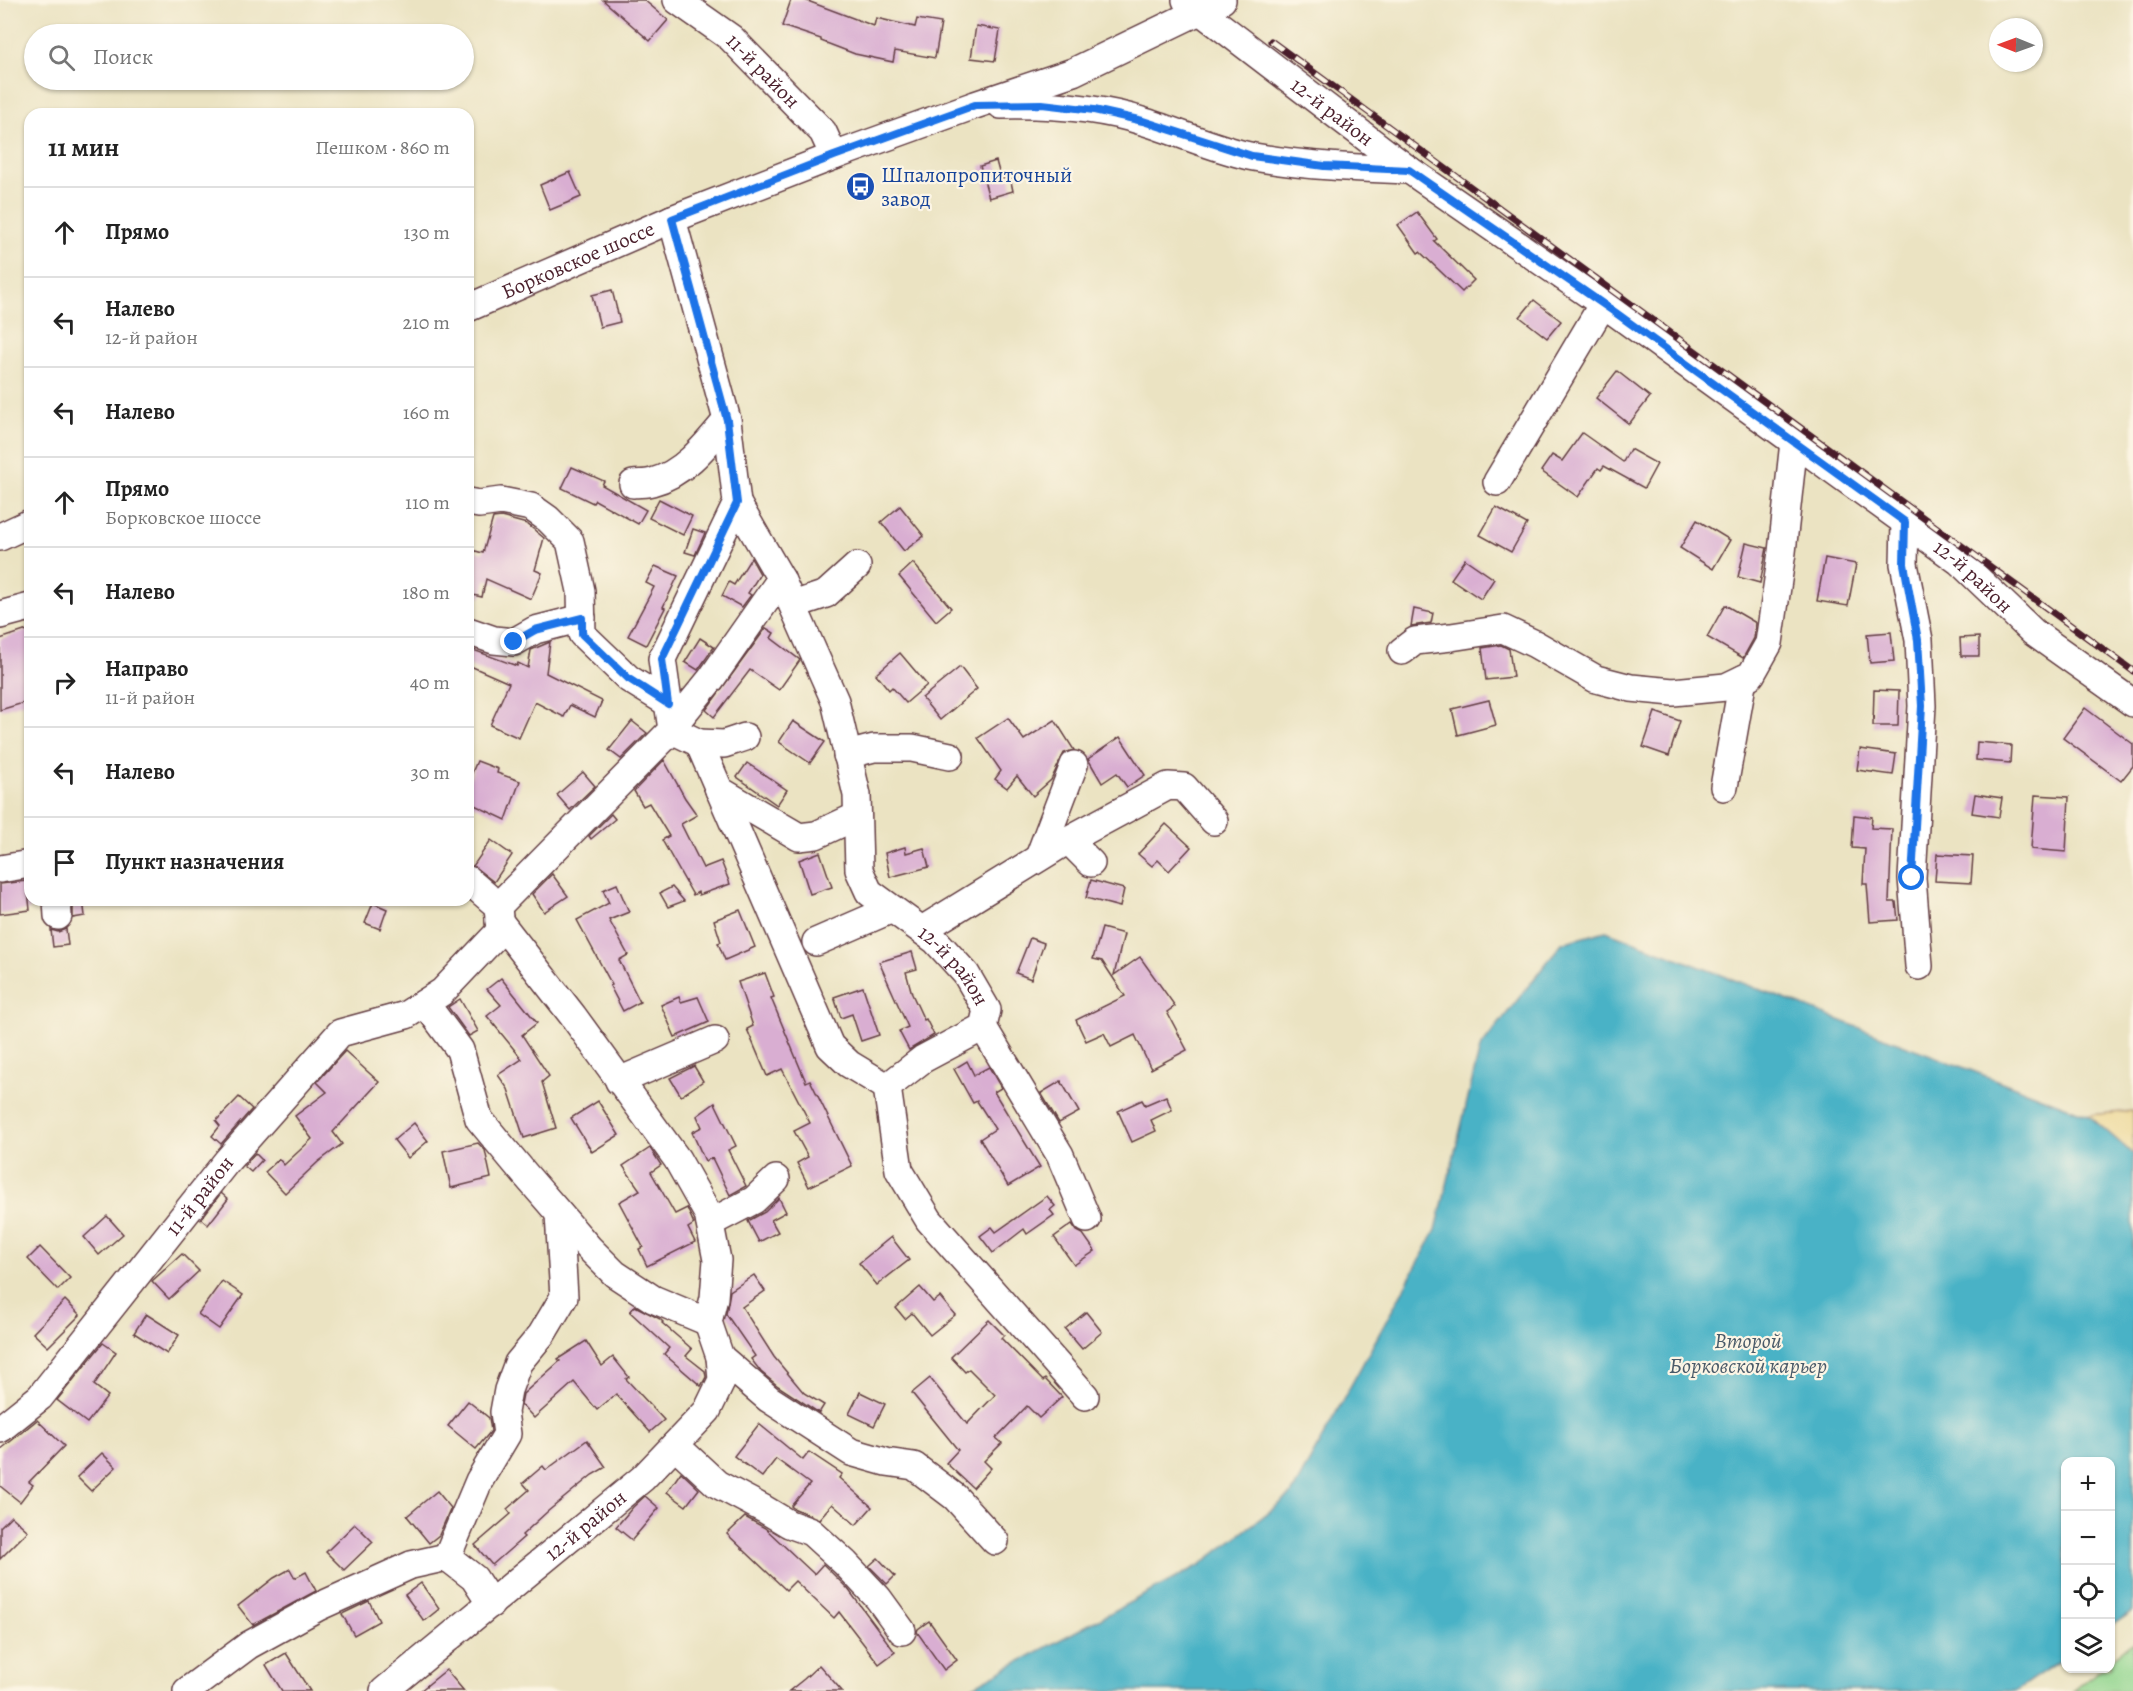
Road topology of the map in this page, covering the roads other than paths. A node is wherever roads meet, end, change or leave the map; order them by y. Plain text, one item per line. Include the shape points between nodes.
1 (677, 0) edge
2 (1203, 3) edge
3 (975, 105) junction
4 (834, 156) junction
5 (1409, 170) junction
6 (672, 219) junction
7 (1603, 304) junction
8 (474, 305) edge
9 (727, 420) junction
10 (1794, 442) junction
11 (1497, 482) dead end
12 (633, 484) dead end
13 (474, 503) edge
14 (737, 503) junction
15 (1905, 522) junction
16 (24, 526) edge
17 (0, 537) edge
18 (857, 566) dead end
19 (781, 579) junction
20 (793, 606) junction
21 (24, 609) edge
22 (0, 615) edge
23 (582, 618) junction
24 (474, 632) edge
25 (1402, 651) dead end
26 (1743, 679) junction
27 (2133, 703) edge
28 (670, 720) junction
29 (745, 737) dead end
30 (699, 743) junction
31 (848, 755) junction
32 (950, 756) dead end
33 (1074, 765) dead end
34 (1724, 787) dead end
35 (719, 790) junction
36 (857, 816) junction
37 (1214, 821) dead end
38 (1068, 840) junction
39 (1039, 857) junction
40 (1091, 863) dead end
41 (24, 865) edge
42 (0, 869) edge
43 (474, 886) edge
44 (892, 909) junction
45 (499, 913) junction
46 (922, 930) junction
47 (816, 942) dead end
48 (1919, 966) dead end
49 (425, 1003) junction
50 (983, 1027) junction
51 (715, 1040) dead end
52 (619, 1081) junction
53 (887, 1087) junction
54 (776, 1179) dead end
55 (559, 1214) junction
56 (1087, 1219) dead end
57 (710, 1223) junction
58 (708, 1322) junction
59 (720, 1357) junction
60 (1085, 1396) dead end
61 (0, 1429) edge
62 (675, 1445) junction
63 (995, 1541) dead end
64 (447, 1557) junction
65 (491, 1604) junction
66 (902, 1631) dead end
67 (187, 1691) edge
68 (384, 1691) edge

1 - 4 street, 11-й район via 731,38 823,132
2 - 3 street, Борковское шоссе via 1073,72
2 - 5 street, 12-й район
3 - 4 street, Борковское шоссе
3 - 5 street via 1042,104 1094,110 1143,121 1252,156 1324,166
4 - 6 street, Борковское шоссе
5 - 7 street, 12-й район
6 - 8 street, Борковское шоссе
6 - 9 street
7 - 10 street, 12-й район
7 - 11 street
9 - 12 street via 705,447 674,473 651,483
9 - 14 street
10 - 15 street, 12-й район
10 - 26 street via 1769,643 1751,675
13 - 23 street via 501,501 531,507 570,541 581,591
14 - 19 street, 12-й район
14 - 28 street via 662,659
15 - 27 street, 12-й район via 1959,561 2033,632
15 - 48 street via 1904,564 1918,640 1922,706 1912,878
16 - 17 street
18 - 20 street via 826,594
19 - 20 street, 12-й район
19 - 28 street via 711,679
20 - 31 street, 12-й район via 835,700
21 - 22 street
23 - 24 street via 535,630 514,642
23 - 28 street via 582,634
25 - 26 street via 1415,641 1503,629 1596,679 1631,688 1673,692 1726,687
26 - 34 street
28 - 30 street
28 - 45 street
29 - 30 street via 723,744
30 - 35 street
31 - 32 street via 874,748 912,748
31 - 36 street, 12-й район via 857,795
33 - 39 street
35 - 36 street via 799,837 816,835
35 - 53 street via 830,1046 849,1064
36 - 44 street, 12-й район via 859,870 869,892
37 - 38 street via 1184,787 1168,786
38 - 39 street
38 - 40 street
39 - 46 street
41 - 42 street
43 - 45 street
44 - 46 street, 12-й район
44 - 47 street
45 - 49 street, 11-й район via 500,931 442,992
45 - 52 street
46 - 50 street, 12-й район via 966,974 987,1010
49 - 55 street via 460,1050 479,1119
49 - 61 street, 11-й район via 406,1015 340,1033 227,1161 40,1397
50 - 53 street, 12-й район via 923,1059
50 - 56 street via 1060,1155
51 - 52 street
52 - 57 street via 677,1159
53 - 60 street via 899,1170 929,1220
54 - 57 street via 754,1200
55 - 58 street via 615,1274 653,1299
55 - 64 street via 564,1297 542,1334 518,1363 504,1412 507,1434 479,1481
57 - 58 street via 717,1260
58 - 59 street, 12-й район
59 - 62 street, 12-й район via 722,1380 707,1412
59 - 63 street via 769,1399 851,1452 914,1466 956,1497
62 - 65 street, 12-й район via 643,1478
62 - 66 street via 717,1484 810,1532 878,1598
64 - 65 street via 474,1578
64 - 67 street via 411,1564 318,1607 249,1645
65 - 68 street, 12-й район

